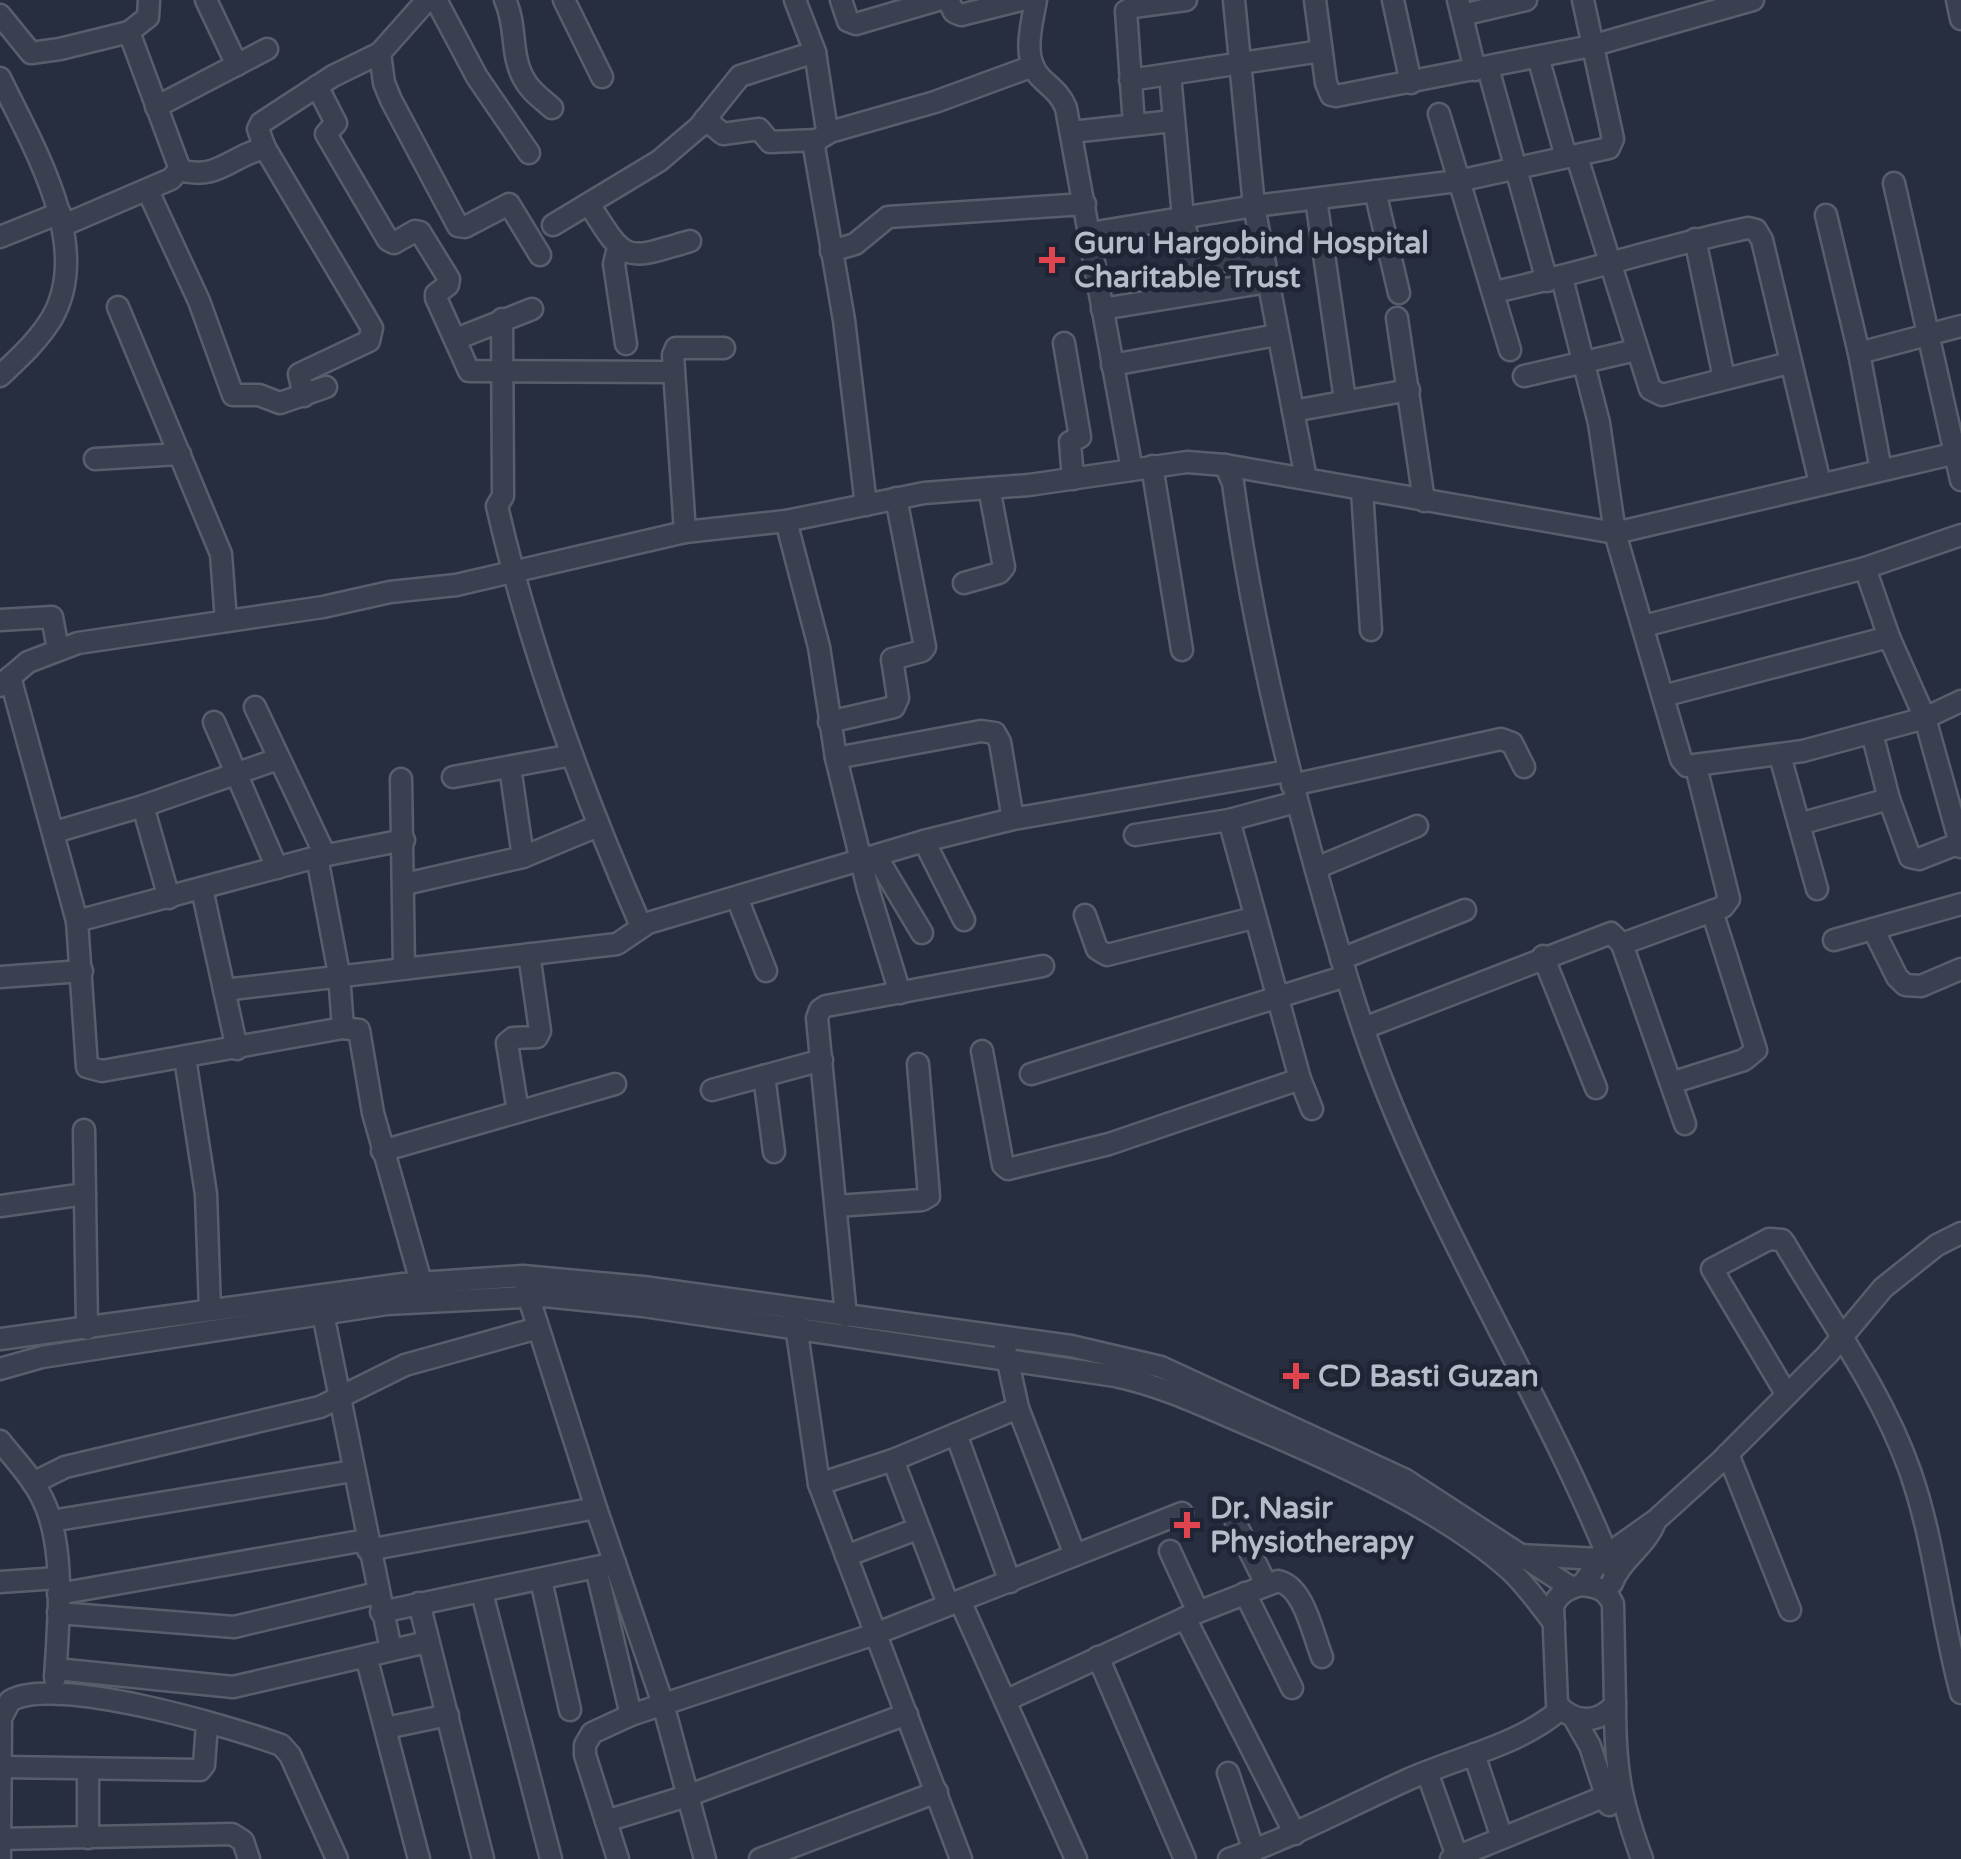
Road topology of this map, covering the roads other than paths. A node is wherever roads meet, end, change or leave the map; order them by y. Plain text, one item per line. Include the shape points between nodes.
1 (206, 0) edge
2 (426, 0) edge
3 (436, 0) edge
4 (505, 0) edge
5 (564, 0) edge
6 (794, 0) edge
7 (841, 0) edge
8 (938, 0) edge
9 (948, 0) edge
10 (1020, 0) edge
11 (1036, 0) edge
12 (1186, 0) edge
13 (1234, 0) edge
14 (1315, 0) edge
15 (1393, 0) edge
16 (1526, 0) edge
17 (1583, 0) edge
18 (1753, 0) edge
19 (1957, 0) edge
20 (154, 1) edge
21 (1711, 6) edge
22 (1460, 8) edge
23 (0, 15) edge
24 (1961, 19) edge
25 (129, 32) junction
26 (1591, 46) junction
27 (267, 49) dead end
28 (1322, 51) junction
29 (815, 52) junction
30 (380, 54) junction
31 (1538, 57) junction
32 (238, 65) junction
33 (1240, 65) junction
34 (1033, 66) junction
35 (1482, 68) junction
36 (521, 73) junction
37 (1170, 75) junction
38 (602, 77) dead end
39 (1130, 80) junction
40 (1411, 83) junction
41 (2, 84) edge
42 (317, 86) junction
43 (489, 95) junction
44 (156, 106) junction
45 (552, 108) dead end
46 (1439, 114) dead end
47 (705, 119) junction
48 (1174, 121) junction
49 (1134, 126) junction
50 (1070, 132) junction
51 (824, 136) junction
52 (265, 148) junction
53 (529, 153) dead end
54 (1572, 157) junction
55 (178, 170) junction
56 (1515, 170) junction
57 (1458, 181) junction
58 (1894, 183) dead end
59 (148, 191) junction
60 (1375, 192) junction
61 (1316, 199) junction
62 (589, 204) junction
63 (1084, 204) junction
64 (1254, 206) junction
65 (1826, 215) dead end
66 (1183, 217) junction
67 (62, 219) junction
68 (553, 225) dead end
69 (1090, 233) junction
70 (0, 238) edge
71 (1696, 239) junction
72 (690, 242) dead end
73 (618, 248) junction
74 (831, 252) junction
75 (1263, 254) junction
76 (540, 255) dead end
77 (1611, 265) junction
78 (1554, 279) junction
79 (1268, 282) junction
80 (1494, 292) junction
81 (1399, 293) dead end
82 (118, 308) dead end
83 (1102, 308) junction
84 (532, 309) dead end
85 (1397, 318) dead end
86 (502, 319) junction
87 (1961, 326) edge
88 (1278, 334) junction
89 (1927, 335) junction
90 (456, 339) junction
91 (1064, 343) dead end
92 (626, 344) dead end
93 (724, 348) dead end
94 (1510, 350) dead end
95 (1636, 350) junction
96 (1859, 353) junction
97 (1585, 363) junction
98 (1790, 363) junction
99 (1112, 365) junction
100 (504, 370) junction
101 (673, 372) junction
102 (0, 376) edge
103 (1524, 376) dead end
104 (1724, 378) junction
105 (326, 387) dead end
106 (1409, 390) junction
107 (304, 396) junction
108 (1345, 400) junction
109 (1293, 411) junction
110 (1958, 452) edge
111 (180, 454) junction
112 (95, 459) dead end
113 (1224, 465) junction
114 (1142, 468) junction
115 (1881, 470) junction
116 (1306, 479) junction
117 (1073, 480) junction
118 (1961, 480) edge
119 (1820, 483) junction
120 (989, 488) junction
121 (1362, 490) junction
122 (896, 498) junction
123 (1424, 500) junction
124 (866, 505) junction
125 (786, 521) junction
126 (686, 532) junction
127 (1614, 533) junction
128 (1961, 535) edge
129 (1865, 568) junction
130 (512, 573) junction
131 (964, 584) dead end
132 (0, 620) edge
133 (226, 622) junction
134 (1644, 626) junction
135 (1371, 630) dead end
136 (1889, 637) junction
137 (58, 649) junction
138 (1182, 650) dead end
139 (5, 682) edge
140 (1663, 696) junction
141 (1961, 701) edge
142 (255, 707) dead end
143 (1925, 718) junction
144 (214, 722) dead end
145 (829, 722) junction
146 (1872, 732) junction
147 (572, 755) junction
148 (1780, 756) junction
149 (836, 758) junction
150 (278, 759) junction
151 (1524, 766) dead end
152 (1696, 766) junction
153 (510, 767) junction
154 (237, 775) junction
155 (454, 777) dead end
156 (402, 779) dead end
157 (1292, 786) junction
158 (1954, 791) edge
159 (1890, 799) junction
160 (143, 806) junction
161 (1013, 819) junction
162 (1229, 820) junction
163 (1799, 824) junction
164 (598, 826) junction
165 (1417, 826) dead end
166 (55, 832) junction
167 (1135, 835) dead end
168 (1959, 836) edge
169 (404, 840) junction
170 (924, 841) junction
171 (321, 856) junction
172 (523, 857) junction
173 (868, 858) junction
174 (277, 868) junction
175 (1316, 868) junction
176 (404, 884) junction
177 (202, 889) junction
178 (1816, 889) dead end
179 (169, 898) junction
180 (737, 898) junction
181 (1961, 904) edge
182 (1465, 910) dead end
183 (1712, 911) junction
184 (1085, 915) dead end
185 (1254, 918) junction
186 (964, 920) dead end
187 (77, 921) junction
188 (641, 926) junction
189 (1873, 929) junction
190 (922, 933) dead end
191 (1834, 940) dead end
192 (1622, 944) junction
193 (529, 954) junction
194 (1543, 956) junction
195 (1043, 966) dead end
196 (404, 968) junction
197 (1344, 968) junction
198 (1961, 969) edge
199 (82, 971) junction
200 (766, 971) dead end
201 (339, 974) junction
202 (0, 977) edge
203 (224, 990) junction
204 (900, 992) junction
205 (1277, 999) junction
206 (343, 1028) junction
207 (1364, 1028) junction
208 (237, 1049) junction
209 (982, 1050) dead end
210 (185, 1058) junction
211 (822, 1060) junction
212 (918, 1064) dead end
213 (1030, 1074) dead end
214 (764, 1076) junction
215 (1300, 1079) junction
216 (1671, 1082) junction
217 (614, 1084) dead end
218 (1596, 1088) dead end
219 (712, 1090) dead end
220 (1312, 1109) dead end
221 (518, 1112) junction
222 (1684, 1124) dead end
223 (84, 1130) dead end
224 (382, 1151) junction
225 (774, 1152) dead end
226 (85, 1194) junction
227 (0, 1206) edge
228 (836, 1206) junction
229 (1961, 1233) edge
230 (523, 1276) junction
231 (421, 1282) junction
232 (528, 1297) junction
233 (321, 1304) junction
234 (210, 1310) junction
235 (846, 1316) junction
236 (795, 1319) junction
237 (88, 1328) junction
238 (538, 1328) junction
239 (1003, 1336) junction
240 (1840, 1338) junction
241 (0, 1339) edge
242 (1007, 1359) junction
243 (0, 1369) edge
244 (1786, 1395) junction
245 (341, 1399) junction
246 (1018, 1408) junction
247 (956, 1434) junction
248 (0, 1441) edge
249 (1728, 1454) junction
250 (893, 1460) junction
251 (354, 1471) junction
252 (34, 1482) junction
253 (819, 1484) junction
254 (596, 1508) junction
255 (1182, 1512) dead end
256 (51, 1521) junction
257 (1236, 1524) dead end
258 (917, 1529) junction
259 (368, 1546) junction
260 (1170, 1551) dead end
261 (1519, 1554) junction
262 (846, 1556) junction
263 (1075, 1556) junction
264 (606, 1566) junction
265 (1608, 1570) junction
266 (542, 1580) junction
267 (0, 1582) edge
268 (1010, 1582) junction
269 (1266, 1584) junction
270 (1576, 1586) junction
271 (482, 1593) junction
272 (1244, 1593) junction
273 (58, 1595) junction
274 (379, 1602) junction
275 (954, 1602) junction
276 (418, 1603) junction
277 (1790, 1610) dead end
278 (1192, 1615) junction
279 (1554, 1623) junction
280 (875, 1634) junction
281 (428, 1642) junction
282 (390, 1650) junction
283 (366, 1656) junction
284 (1098, 1657) junction
285 (1322, 1657) dead end
286 (1957, 1665) edge
287 (56, 1669) junction
288 (1292, 1688) dead end
289 (1961, 1693) edge
290 (54, 1696) junction
291 (1007, 1700) junction
292 (663, 1704) junction
293 (1616, 1704) junction
294 (570, 1710) dead end
295 (1568, 1713) junction
296 (907, 1714) junction
297 (448, 1715) junction
298 (631, 1715) junction
299 (207, 1724) junction
300 (386, 1728) junction
301 (1474, 1754) junction
302 (2, 1767) junction
303 (88, 1770) junction
304 (1427, 1772) junction
305 (1228, 1773) dead end
306 (937, 1792) junction
307 (688, 1796) junction
308 (1606, 1796) junction
309 (1, 1806) edge
310 (606, 1821) junction
311 (1295, 1834) junction
312 (88, 1838) junction
313 (1502, 1838) junction
314 (1, 1839) edge
315 (1267, 1851) edge
316 (790, 1854) edge
317 (1456, 1858) edge
318 (0, 1859) edge
319 (249, 1859) edge
320 (337, 1859) edge
321 (420, 1859) edge
322 (484, 1859) edge
323 (551, 1859) edge
324 (618, 1859) edge
325 (706, 1859) edge
326 (760, 1859) edge
327 (962, 1859) edge
328 (1076, 1859) edge
329 (1185, 1859) edge
330 (1229, 1859) edge
331 (1627, 1859) edge
332 (1642, 1859) edge

1 - 32 street
2 - 30 street
3 - 43 street
4 - 36 street
5 - 38 street
6 - 29 street
7 - 8 street via 856,24
9 - 10 street via 961,15
11 - 34 street
12 - 39 street via 1126,11
13 - 33 street
14 - 28 street
15 - 40 street
16 - 22 street
17 - 26 street
18 - 21 street
19 - 24 street
20 - 25 street via 148,18
21 - 26 street
22 - 35 street
23 - 25 street via 31,53
25 - 44 street
26 - 31 street
26 - 54 street via 1613,143
27 - 32 street
28 - 33 street
28 - 40 street via 1330,95
29 - 47 street via 740,76
29 - 51 street
30 - 42 street
30 - 76 street via 384,83 458,226 509,204
31 - 35 street
31 - 54 street
32 - 44 street
33 - 37 street
33 - 64 street
34 - 50 street via 1061,96
34 - 51 street
35 - 40 street
35 - 56 street
36 - 43 street
36 - 45 street
37 - 39 street
37 - 48 street
39 - 49 street
41 - 67 street
42 - 52 street via 258,126
42 - 90 street via 336,123 326,134 388,240 420,232 449,280 436,294
43 - 53 street
44 - 55 street
46 - 57 street
47 - 51 street via 723,134 759,129 770,142
47 - 62 street via 659,161
48 - 49 street
48 - 66 street
49 - 50 street
50 - 63 street
51 - 74 street via 814,147
52 - 55 street via 212,173
52 - 107 street via 374,332 299,374
54 - 56 street
54 - 77 street
55 - 59 street
56 - 57 street
56 - 78 street
57 - 60 street
57 - 80 street
58 - 89 street
59 - 67 street
59 - 107 street via 194,291 229,391 280,403
60 - 61 street
60 - 81 street
61 - 64 street
61 - 108 street
62 - 68 street
62 - 73 street
63 - 69 street
63 - 74 street via 888,217 855,244
64 - 66 street
64 - 75 street
65 - 96 street
66 - 69 street
66 - 75 street via 1194,263
67 - 70 street
67 - 102 street via 60,300 39,336
69 - 83 street
71 - 77 street
71 - 98 street via 1748,228 1759,233
71 - 104 street
72 - 73 street via 644,255
73 - 92 street via 614,264
74 - 124 street
75 - 79 street
77 - 78 street
77 - 95 street
78 - 80 street
78 - 97 street
79 - 83 street
79 - 88 street
80 - 94 street
82 - 111 street
83 - 99 street
84 - 86 street
85 - 106 street
86 - 90 street
86 - 100 street
87 - 89 street
88 - 99 street
88 - 109 street
89 - 96 street
89 - 110 street
90 - 100 street via 469,371
91 - 117 street via 1080,437 1070,442
93 - 101 street via 676,348
95 - 97 street
95 - 104 street via 1655,394
96 - 115 street
97 - 103 street
97 - 127 street
98 - 104 street
98 - 119 street
99 - 114 street
100 - 101 street
100 - 130 street via 497,506
101 - 126 street
105 - 107 street
106 - 108 street
106 - 123 street
108 - 109 street
109 - 116 street
110 - 115 street
110 - 118 street
111 - 112 street
111 - 133 street via 221,554
113 - 114 street
113 - 116 street
113 - 157 street via 1233,483
114 - 117 street
114 - 138 street
115 - 119 street
116 - 121 street
117 - 120 street
119 - 127 street
120 - 122 street
120 - 131 street via 1004,567
121 - 123 street
121 - 135 street
122 - 124 street
122 - 145 street via 925,647 892,659 894,706
123 - 127 street
124 - 125 street
125 - 126 street
125 - 145 street via 818,646
126 - 130 street
127 - 134 street
128 - 129 street
129 - 134 street
129 - 136 street
130 - 133 street
130 - 147 street
132 - 137 street via 52,618
133 - 137 street
134 - 140 street
136 - 140 street
136 - 143 street
137 - 139 street
139 - 166 street
140 - 152 street via 1681,760
141 - 143 street
142 - 150 street
143 - 146 street
143 - 158 street
144 - 154 street
145 - 149 street
146 - 148 street
146 - 159 street
147 - 153 street
147 - 164 street
148 - 152 street
148 - 163 street
149 - 161 street via 995,733
149 - 173 street
150 - 154 street
150 - 171 street
151 - 157 street via 1512,743 1501,739
152 - 183 street via 1730,893
153 - 155 street
153 - 172 street
154 - 160 street
154 - 174 street
156 - 169 street
157 - 161 street
157 - 162 street
157 - 175 street
158 - 168 street
159 - 163 street
159 - 168 street via 1910,857 1919,859
160 - 166 street
160 - 179 street
161 - 170 street
162 - 167 street
162 - 185 street
163 - 178 street
164 - 172 street
164 - 188 street
165 - 175 street
166 - 187 street
169 - 171 street
169 - 176 street
170 - 173 street
170 - 186 street
171 - 174 street
171 - 201 street
172 - 176 street
173 - 180 street
173 - 190 street
173 - 204 street
174 - 177 street
175 - 197 street
176 - 196 street
177 - 179 street
177 - 203 street
179 - 187 street
180 - 188 street
180 - 200 street
181 - 189 street
182 - 197 street
183 - 192 street
183 - 216 street via 1756,1050 1744,1060
184 - 185 street via 1097,949 1107,954
185 - 205 street
187 - 199 street
188 - 193 street via 617,944
189 - 191 street
189 - 198 street via 1905,984 1921,986
192 - 194 street via 1611,933
192 - 216 street
193 - 196 street
193 - 221 street via 540,1031 537,1037 513,1038 506,1047
194 - 207 street
194 - 218 street
195 - 204 street
196 - 201 street
197 - 205 street
197 - 207 street
199 - 202 street
199 - 210 street via 87,1068
201 - 203 street
201 - 206 street
203 - 208 street
204 - 211 street via 822,1008
205 - 213 street
205 - 215 street
206 - 208 street
206 - 224 street via 361,1033
207 - 265 street via 1380,1076
208 - 210 street
209 - 215 street via 1008,1169 1110,1144
210 - 234 street via 206,1194
211 - 214 street
211 - 228 street
212 - 228 street via 930,1196
214 - 219 street
214 - 225 street
215 - 220 street
216 - 222 street
217 - 221 street
221 - 224 street
223 - 226 street
224 - 231 street
226 - 227 street
226 - 237 street
228 - 235 street
229 - 240 street via 1883,1288
230 - 231 street
230 - 232 street
230 - 236 street via 642,1287
231 - 233 street
232 - 233 street
232 - 236 street
232 - 238 street
233 - 234 street
233 - 243 street
233 - 245 street
234 - 237 street
235 - 236 street
235 - 239 street
236 - 242 street
236 - 253 street
237 - 241 street
238 - 245 street via 405,1365
238 - 254 street
239 - 242 street
239 - 261 street via 1161,1368 1404,1480
240 - 244 street
240 - 244 street via 1782,1240 1769,1239 1712,1269
240 - 286 street via 1882,1404 1911,1474
242 - 246 street
242 - 279 street via 1158,1387 1393,1492 1487,1551
244 - 249 street
245 - 251 street
245 - 252 street via 65,1467
246 - 247 street
246 - 263 street
247 - 250 street
247 - 268 street
248 - 252 street
249 - 265 street
249 - 277 street
250 - 253 street
250 - 258 street
251 - 256 street
251 - 259 street
252 - 256 street
253 - 262 street
254 - 259 street
254 - 264 street
255 - 263 street
256 - 273 street
257 - 269 street
258 - 262 street
258 - 275 street
259 - 273 street
259 - 274 street
260 - 278 street
261 - 265 street
261 - 270 street
262 - 280 street
263 - 268 street
264 - 266 street
264 - 292 street
264 - 298 street
265 - 270 street via 1597,1586
265 - 293 street
266 - 271 street
266 - 294 street
267 - 273 street
268 - 275 street
269 - 272 street
269 - 285 street via 1285,1582 1296,1591
270 - 279 street via 1557,1597
271 - 276 street
271 - 323 street
272 - 278 street
272 - 288 street
273 - 274 street via 234,1627
273 - 287 street
274 - 276 street
274 - 282 street
275 - 280 street
275 - 291 street
276 - 281 street
278 - 284 street
278 - 311 street
279 - 295 street via 1558,1704
280 - 292 street
280 - 296 street
281 - 282 street
281 - 297 street
282 - 283 street
283 - 287 street via 233,1687
283 - 300 street
284 - 291 street
284 - 329 street
286 - 289 street
287 - 290 street
290 - 299 street via 120,1699
290 - 302 street via 18,1696 5,1707
291 - 328 street
292 - 298 street
292 - 307 street
293 - 295 street via 1598,1718
293 - 332 street via 1622,1805
295 - 301 street
295 - 308 street via 1590,1746
296 - 306 street
296 - 307 street
297 - 300 street
297 - 322 street
298 - 310 street via 592,1734 585,1745
299 - 303 street via 200,1770
299 - 320 street via 286,1749
300 - 321 street
301 - 304 street
301 - 313 street
302 - 303 street
302 - 309 street
303 - 312 street
304 - 311 street
304 - 317 street
305 - 315 street
306 - 316 street
306 - 327 street
307 - 310 street
307 - 325 street
308 - 313 street
308 - 331 street
309 - 314 street
310 - 324 street
311 - 315 street
312 - 314 street
312 - 319 street via 232,1834 244,1840
313 - 317 street
314 - 318 street
315 - 330 street
316 - 326 street

